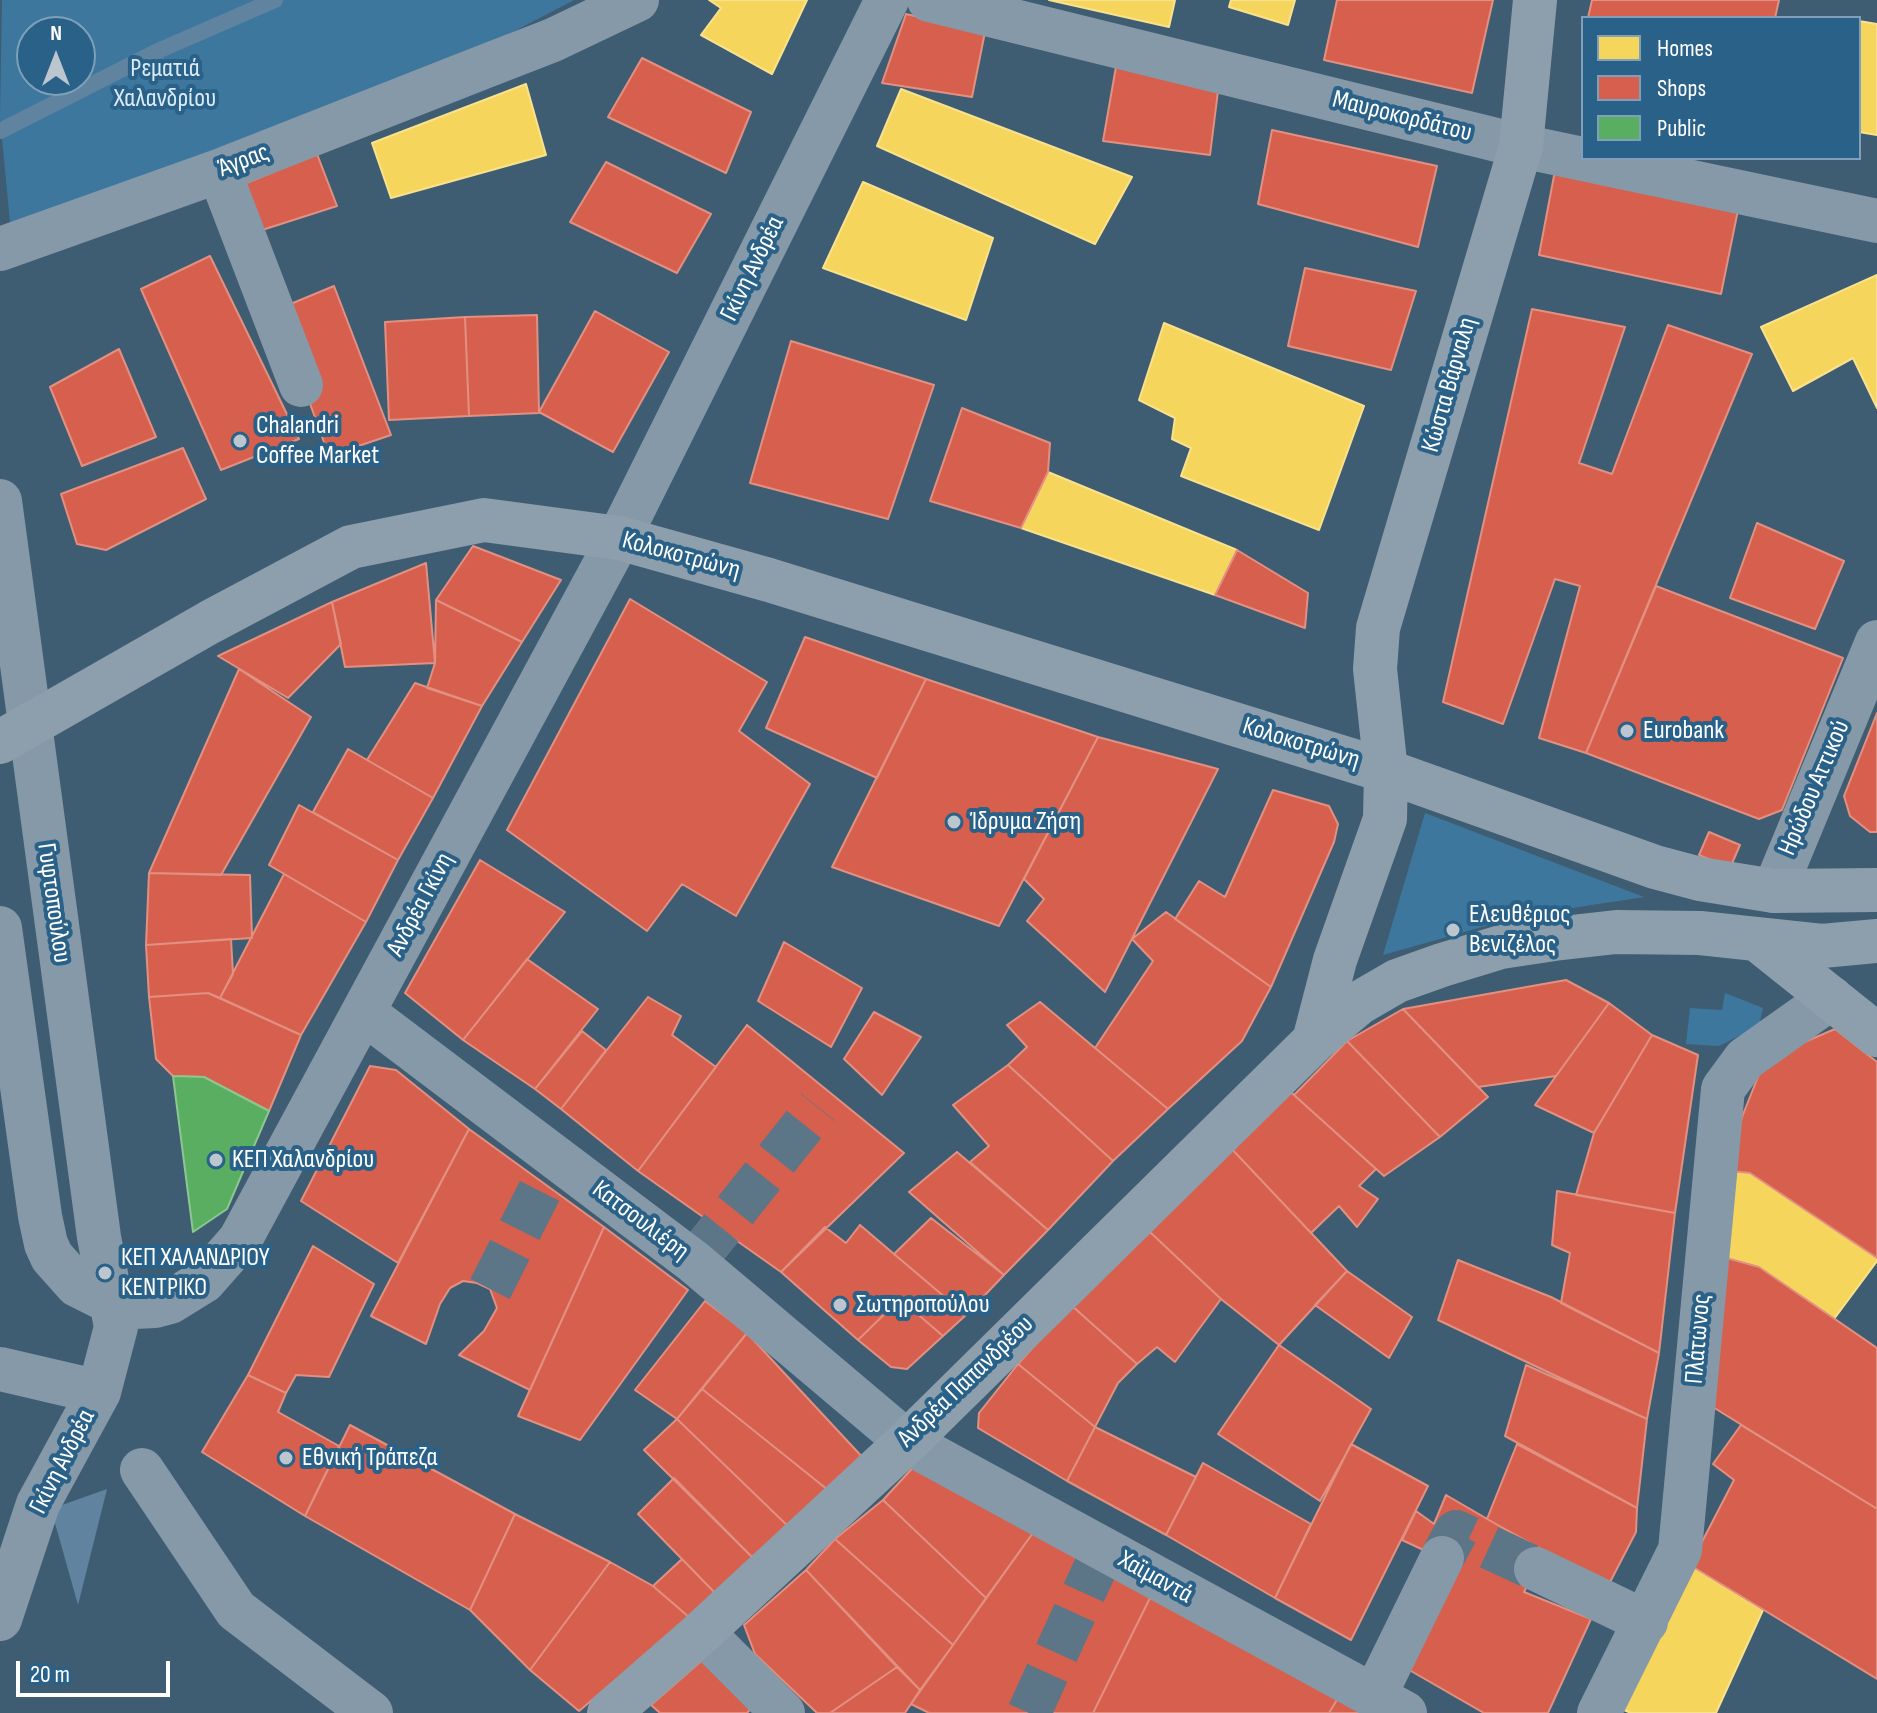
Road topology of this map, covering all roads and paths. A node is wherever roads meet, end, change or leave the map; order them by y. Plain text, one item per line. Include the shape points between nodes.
1 (637, 0) edge
2 (887, 0) edge
3 (929, 0) edge
4 (1535, 0) edge
5 (1521, 146) junction
6 (1581, 159) edge
7 (1587, 160) edge
8 (219, 171) junction
9 (1877, 221) edge
10 (0, 249) edge
11 (301, 385) dead end
12 (0, 501) edge
13 (619, 538) junction
14 (1877, 642) edge
15 (14, 733) edge
16 (1386, 771) junction
17 (1655, 867) junction
18 (1877, 890) edge
19 (1774, 891) junction
20 (0, 928) edge
21 (1759, 940) junction
22 (1877, 941) edge
23 (1831, 998) junction
24 (363, 1012) junction
25 (1877, 1035) edge
26 (1314, 1041) junction
27 (113, 1303) junction
28 (0, 1369) edge
29 (99, 1392) junction
30 (907, 1442) junction
31 (142, 1470) dead end
32 (1442, 1558) tunnel mouth
33 (1536, 1569) tunnel mouth
34 (0, 1619) edge
35 (1646, 1622) junction
36 (702, 1632) junction
37 (1389, 1705) edge
38 (371, 1713) edge
39 (609, 1713) edge
40 (783, 1713) edge
41 (1599, 1713) edge

1 - 8 street, Άγρας via 553,40
2 - 13 street, Γκίνη Ανδρέα
3 - 5 street, Μαυροκορδάτου
4 - 5 main road, Κώστα Βάρναλη
5 - 6 street, Μαυροκορδάτου
5 - 16 main road, Κώστα Βάρναλη via 1378,628 1375,669
7 - 9 street, Μαυροκορδάτου
8 - 10 street, Άγρας
8 - 11 street
12 - 15 street, Γυφτοπούλου
13 - 15 main road, Κολοκοτρώνη via 484,520 351,547
13 - 16 main road, Κολοκοτρώνη
13 - 24 street, Ανδρέα Γκίνη
14 - 19 street, Ηρώδου Αττικού
15 - 27 street, Γυφτοπούλου
16 - 17 main road, Κολοκοτρώνη
16 - 26 main road, Κώστα Βάρναλη via 1385,819 1335,960
17 - 19 main road
17 - 21 main road
18 - 19 main road
20 - 27 street via 46,1244 77,1285
21 - 22 main road, Ανδρέα Παπανδρέου via 1822,946
21 - 23 main road
21 - 26 main road, Ανδρέα Παπανδρέου via 1616,932 1501,947 1397,981 1359,1003
23 - 25 main road
23 - 35 street, Πλάτωνος via 1745,1059 1723,1089 1680,1550
24 - 27 street, Ανδρέα Γκίνη via 240,1240 217,1269 170,1302 134,1307
24 - 30 street, Κατσουλιέρη via 551,1172 694,1262
26 - 30 main road, Ανδρέα Παπανδρέου
27 - 29 street, Γκίνη Ανδρέα via 116,1327
28 - 29 street
29 - 34 street, Γκίνη Ανδρέα via 38,1504
30 - 36 main road, Ανδρέα Παπανδρέου
30 - 37 street, Χαϊμαντά via 1098,1557
31 - 38 street via 236,1610
32 - 37 street
33 - 35 street
35 - 41 street, Πλάτωνος
36 - 39 main road, Ανδρέα Παπανδρέου
36 - 40 street

